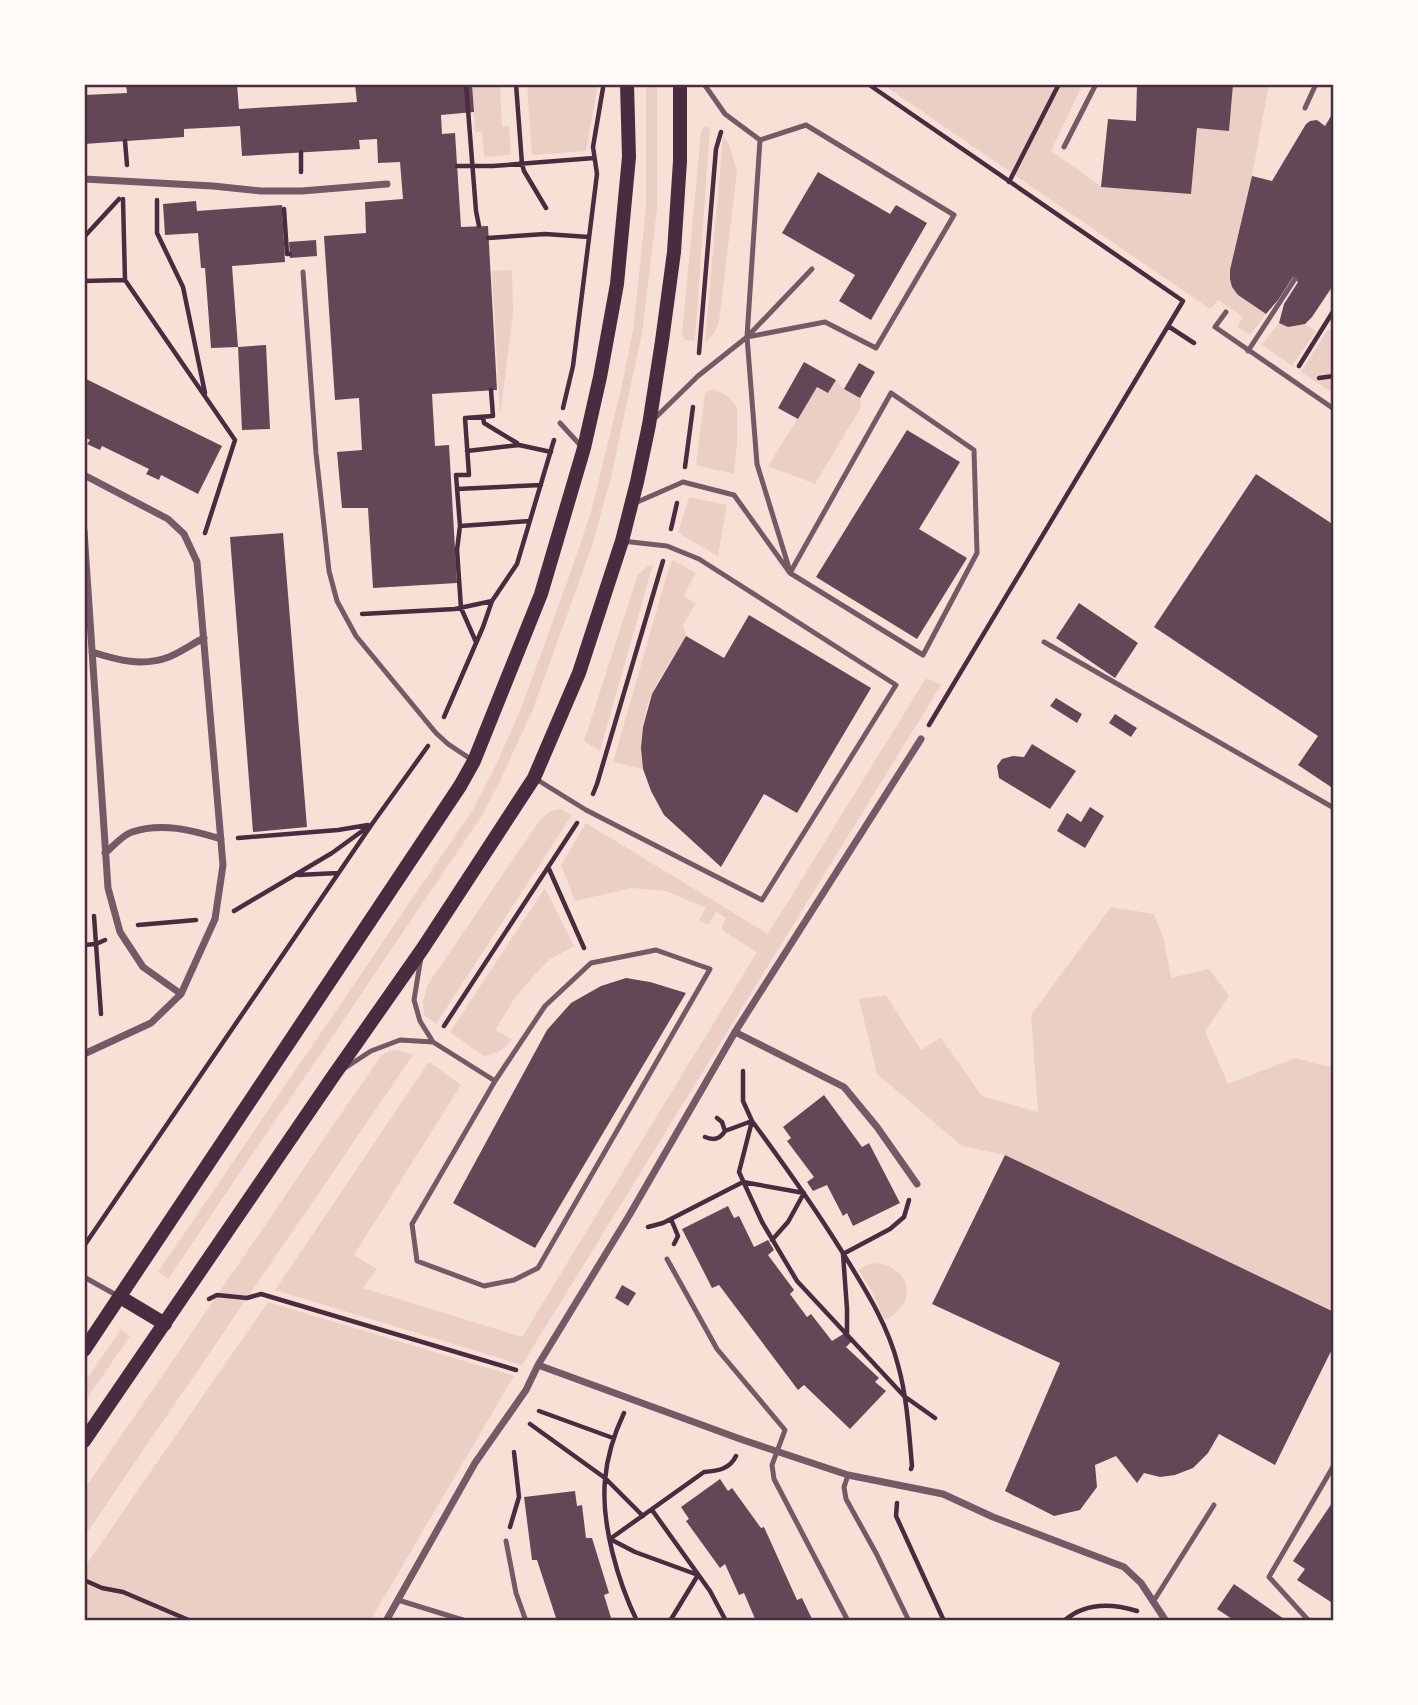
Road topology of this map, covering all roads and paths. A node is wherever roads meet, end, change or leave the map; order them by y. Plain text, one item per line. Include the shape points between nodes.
1 (466, 84) edge
2 (516, 84) edge
3 (627, 84) edge
4 (680, 84) edge
5 (704, 84) edge
6 (868, 84) edge
7 (1059, 84) edge
8 (1096, 84) edge
9 (1316, 84) edge
10 (1306, 108) dead end
11 (760, 140) junction
12 (1064, 147) dead end
13 (594, 158) dead end
14 (522, 164) junction
15 (457, 166) dead end
16 (472, 166) junction
17 (84, 179) edge
18 (1009, 182) junction
19 (158, 183) junction
20 (387, 184) dead end
21 (282, 191) junction
22 (547, 208) dead end
23 (479, 226) dead end
24 (84, 237) edge
25 (589, 237) dead end
26 (488, 238) dead end
27 (290, 254) dead end
28 (812, 269) dead end
29 (303, 271) dead end
30 (1295, 279) dead end
31 (125, 280) junction
32 (84, 281) edge
33 (1334, 310) edge
34 (1226, 312) dead end
35 (1331, 320) edge
36 (1168, 326) junction
37 (747, 337) junction
38 (1194, 343) dead end
39 (1248, 351) junction
40 (1290, 379) junction
41 (491, 390) dead end
42 (205, 397) junction
43 (1334, 409) edge
44 (483, 417) junction
45 (560, 423) dead end
46 (649, 425) junction
47 (519, 444) junction
48 (584, 449) junction
49 (467, 451) junction
50 (551, 452) dead end
51 (84, 475) edge
52 (541, 485) dead end
53 (457, 489) junction
54 (631, 505) junction
55 (530, 521) dead end
56 (460, 526) junction
57 (84, 531) edge
58 (204, 537) dead end
59 (622, 541) junction
60 (790, 572) junction
61 (492, 601) dead end
62 (461, 608) junction
63 (344, 615) junction
64 (204, 638) junction
65 (1044, 642) dead end
66 (476, 643) dead end
67 (92, 652) junction
68 (921, 739) joint
69 (474, 761) junction
70 (534, 778) junction
71 (1334, 808) edge
72 (372, 824) dead end
73 (220, 839) junction
74 (105, 853) junction
75 (549, 868) dead end
76 (339, 873) dead end
77 (295, 875) dead end
78 (423, 948) junction
79 (591, 963) junction
80 (181, 993) junction
81 (735, 1032) junction
82 (433, 1042) junction
83 (84, 1054) edge
84 (743, 1071) dead end
85 (334, 1075) junction
86 (495, 1081) junction
87 (717, 1118) dead end
88 (752, 1121) junction
89 (725, 1131) junction
90 (705, 1137) dead end
91 (743, 1182) junction
92 (917, 1184) joint
93 (804, 1193) junction
94 (671, 1219) junction
95 (648, 1227) dead end
96 (772, 1240) junction
97 (843, 1254) junction
98 (667, 1259) joint
99 (84, 1277) edge
100 (120, 1297) junction
101 (207, 1300) dead end
102 (165, 1324) junction
103 (847, 1335) junction
104 (84, 1350) edge
105 (538, 1365) junction
106 (526, 1390) junction
107 (904, 1396) junction
108 (630, 1399) junction
109 (538, 1411) dead end
110 (935, 1418) dead end
111 (530, 1424) dead end
112 (613, 1438) junction
113 (743, 1440) junction
114 (84, 1441) edge
115 (776, 1451) junction
116 (514, 1452) dead end
117 (1334, 1465) edge
118 (848, 1475) junction
119 (605, 1478) junction
120 (903, 1485) junction
121 (1213, 1505) dead end
122 (652, 1510) junction
123 (643, 1516) junction
124 (610, 1539) junction
125 (506, 1541) joint
126 (698, 1575) junction
127 (84, 1580) edge
128 (398, 1601) junction
129 (1153, 1602) junction
130 (1138, 1611) dead end
131 (191, 1621) edge
132 (386, 1621) edge
133 (466, 1621) edge
134 (526, 1621) edge
135 (637, 1621) edge
136 (670, 1621) edge
137 (726, 1621) edge
138 (848, 1621) edge
139 (909, 1621) edge
140 (944, 1621) edge
141 (1063, 1621) edge
142 (1166, 1621) edge
143 (1309, 1621) edge

1 - 16 path
2 - 14 path
3 - 48 main road via 629,158 617,284
4 - 46 main road via 674,252
5 - 11 lane via 725,114
6 - 18 path
7 - 18 path
8 - 12 lane
9 - 10 lane
11 - 37 lane
11 - 37 lane via 806,125 954,215 876,348 825,322
13 - 14 path
14 - 16 path
14 - 22 path
15 - 16 path
16 - 23 path
17 - 19 street
18 - 36 path via 1183,301
19 - 21 street
19 - 42 path via 157,233 183,287
20 - 21 street
21 - 27 path
24 - 31 path via 123,194
25 - 26 path
28 - 37 lane
29 - 63 lane via 329,571
30 - 39 lane
31 - 32 path
31 - 42 path
33 - 35 path
34 - 39 lane via 1215,327
35 - 40 path
36 - 38 path
36 - 68 path
37 - 46 lane via 698,376
37 - 60 lane via 757,464
39 - 40 lane
40 - 43 lane
41 - 44 path via 492,416
42 - 58 path via 234,440
44 - 47 path via 484,423
44 - 49 path via 465,418
45 - 48 lane
46 - 54 main road
47 - 49 path
47 - 50 path
48 - 69 main road via 541,594
49 - 53 path via 469,475 456,475
51 - 64 street via 167,519 184,534 197,562
52 - 53 path
53 - 56 path
54 - 59 main road
54 - 60 lane via 683,482 734,495
55 - 56 path
56 - 62 path
57 - 67 street
59 - 70 main road via 579,673
59 - 70 lane via 667,546 699,559 896,685 762,900 586,810
60 - 60 lane via 923,655 977,553 974,450 891,393
61 - 62 path
62 - 63 path
62 - 66 path
63 - 69 lane via 436,733
64 - 67 street via 169,657 146,662
64 - 73 street
65 - 71 lane
67 - 74 street
68 - 81 street
69 - 100 main road
70 - 78 main road
72 - 73 path
73 - 74 street via 190,829 158,828 130,833
73 - 80 street via 223,865 215,919
74 - 80 street via 107,888 120,932 143,967
75 - 79 path
76 - 77 path
78 - 82 lane via 414,1000
78 - 85 main road
79 - 86 lane via 545,1006
79 - 86 lane via 656,950 710,970 538,1268 514,1280 484,1286 417,1261 412,1224
80 - 83 street via 151,1023
81 - 92 street via 844,1087
81 - 105 street
82 - 85 lane via 400,1041 371,1051
82 - 86 lane
84 - 88 path via 743,1101
85 - 102 main road
87 - 89 path
88 - 89 path
88 - 91 path via 738,1172
88 - 93 path
89 - 90 path via 718,1139
91 - 93 path
91 - 94 path
91 - 96 path
92 - 97 path via 904,1217
93 - 96 path
93 - 97 path
94 - 95 path
94 - 98 path via 678,1236
96 - 103 path via 797,1281
97 - 103 path
97 - 107 path via 872,1298 891,1343
98 - 115 lane via 717,1349 785,1430
99 - 100 lane
100 - 102 main road
100 - 104 main road
101 - 106 path via 217,1295 247,1298 261,1294 515,1369
102 - 114 main road
103 - 107 path
105 - 106 street
105 - 108 street
106 - 128 street via 475,1463
107 - 110 path
107 - 120 path via 912,1466
108 - 112 path
108 - 113 street
109 - 112 path
111 - 119 path
112 - 119 path
113 - 115 street
113 - 122 path via 733,1462 720,1471 704,1472
115 - 118 street
115 - 138 lane via 774,1479
116 - 125 path via 519,1497
117 - 143 lane via 1269,1577
118 - 120 street
118 - 139 lane via 846,1499
119 - 123 path
119 - 124 path
120 - 129 street via 943,1494 1124,1567
120 - 140 path via 896,1516
121 - 129 lane
122 - 123 path
122 - 126 path
123 - 124 path
124 - 126 path
124 - 135 path
125 - 134 lane
126 - 136 path
126 - 137 path
127 - 131 path
128 - 132 street
128 - 133 lane
129 - 142 street
130 - 141 path via 1093,1605

